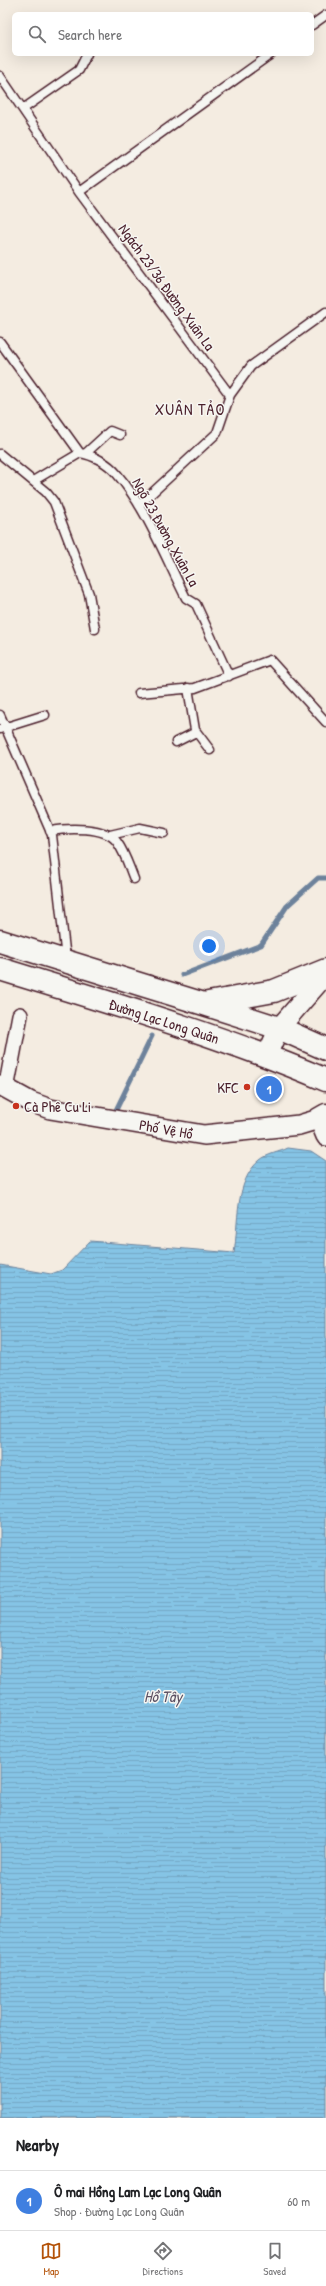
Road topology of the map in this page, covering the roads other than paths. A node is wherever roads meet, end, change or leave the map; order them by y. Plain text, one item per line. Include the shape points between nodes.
1 (326, 15) edge
2 (314, 24) edge
3 (86, 56) edge
4 (268, 56) edge
5 (0, 76) edge
6 (23, 109) junction
7 (79, 192) junction
8 (326, 312) edge
9 (0, 342) edge
10 (230, 395) junction
11 (120, 435) dead end
12 (83, 453) junction
13 (0, 454) edge
14 (33, 481) junction
15 (139, 505) junction
16 (95, 629) dead end
17 (229, 676) junction
18 (188, 688) junction
19 (139, 693) dead end
20 (0, 715) edge
21 (45, 716) dead end
22 (326, 722) edge
23 (3, 728) edge
24 (196, 732) junction
25 (176, 742) dead end
26 (210, 750) dead end
27 (50, 831) junction
28 (164, 833) dead end
29 (110, 835) junction
30 (134, 879) dead end
31 (0, 941) edge
32 (66, 960) junction
33 (0, 969) edge
34 (326, 970) edge
35 (326, 974) edge
36 (204, 1004) junction
37 (20, 1016) dead end
38 (279, 1028) junction
39 (326, 1049) edge
40 (266, 1055) junction
41 (326, 1080) edge
42 (3, 1087) edge
43 (324, 1123) edge

1 - 2 lane
3 - 6 lane via 78,70
4 - 7 lane
5 - 6 lane, Ngách 23/36 Đường Xuân La
6 - 7 lane, Ngách 23/36 Đường Xuân La
7 - 10 lane, Ngách 23/36 Đường Xuân La
8 - 10 lane via 251,366
9 - 12 lane, Ngõ 23 Đường Xuân La
10 - 15 lane via 217,433
11 - 12 lane via 110,431
12 - 14 lane
12 - 15 lane, Ngõ 23 Đường Xuân La via 92,455 116,473
13 - 14 lane
14 - 16 lane via 54,502 89,594
15 - 17 lane, Ngõ 23 Đường Xuân La via 186,598 196,604
17 - 18 lane
17 - 22 lane via 270,660
18 - 19 lane
18 - 24 lane
20 - 23 lane
21 - 23 lane
23 - 27 lane
24 - 25 lane
24 - 26 lane
27 - 29 lane via 68,828
27 - 32 lane
28 - 29 lane via 140,828
29 - 30 lane via 117,842
31 - 32 main road, Đường Lạc Long Quân
32 - 36 main road, Đường Lạc Long Quân
33 - 40 main road, Đường Lạc Long Quân
34 - 36 main road via 260,994
35 - 38 street
36 - 38 main road, Đường Lạc Long Quân
37 - 42 street
38 - 39 main road, Đường Lạc Long Quân
38 - 40 street
40 - 41 main road, Đường Lạc Long Quân
42 - 43 street, Phố Vệ Hồ via 50,1109 204,1135

